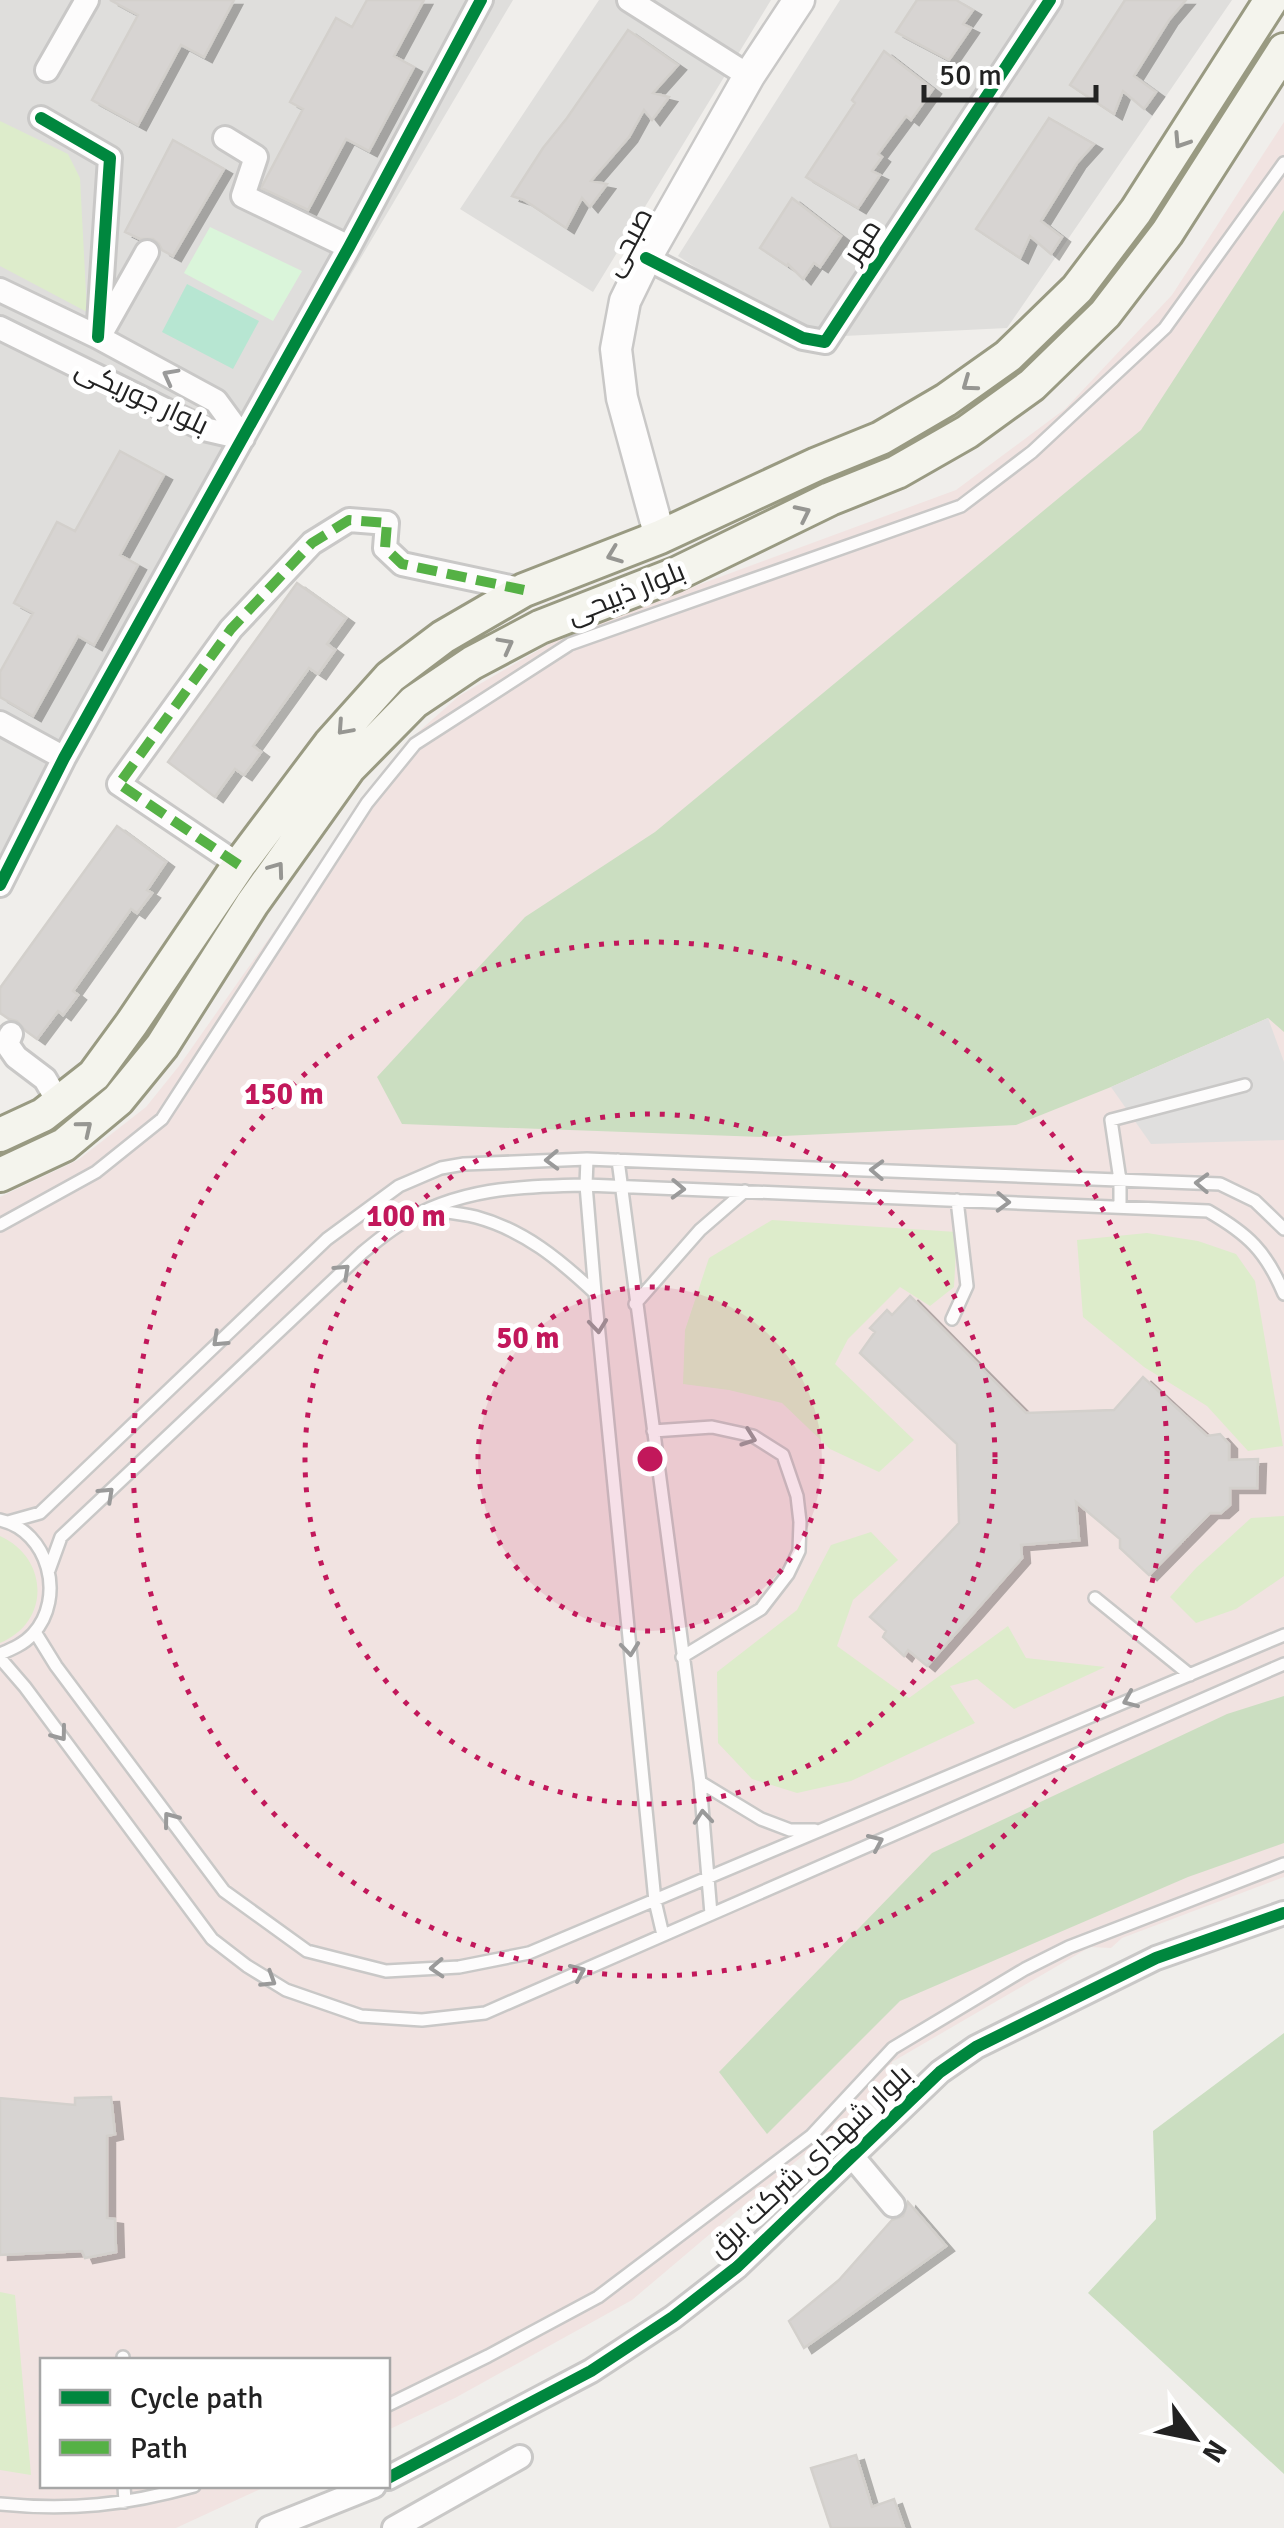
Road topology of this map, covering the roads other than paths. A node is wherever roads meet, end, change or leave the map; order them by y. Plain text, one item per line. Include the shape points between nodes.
1 (86, 0) edge
2 (481, 0) edge
3 (629, 0) edge
4 (799, 0) edge
5 (1050, 0) edge
6 (1271, 0) edge
7 (1284, 50) edge
8 (47, 70) dead end
9 (750, 76) junction
10 (41, 118) dead end
11 (225, 138) dead end
12 (1284, 163) edge
13 (349, 247) junction
14 (147, 252) dead end
15 (646, 258) junction
16 (0, 290) edge
17 (0, 328) edge
18 (98, 337) junction
19 (243, 438) junction
20 (660, 536) junction
21 (676, 574) junction
22 (524, 590) junction
23 (0, 723) edge
24 (64, 758) junction
25 (238, 864) junction
26 (0, 885) edge
27 (11, 1034) dead end
28 (1245, 1084) dead end
29 (59, 1103) junction
30 (0, 1134) edge
31 (587, 1159) junction
32 (618, 1160) junction
33 (0, 1175) edge
34 (1120, 1180) junction
35 (586, 1186) junction
36 (622, 1187) junction
37 (745, 1191) junction
38 (957, 1200) junction
39 (1120, 1207) junction
40 (428, 1210) junction
41 (0, 1225) edge
42 (1284, 1229) edge
43 (595, 1293) junction
44 (1284, 1294) edge
45 (636, 1304) junction
46 (952, 1319) dead end
47 (653, 1431) junction
48 (4, 1521) edge
49 (49, 1570) junction
50 (1096, 1598) dead end
51 (35, 1632) junction
52 (1284, 1636) edge
53 (0, 1656) edge
54 (682, 1657) junction
55 (1284, 1664) edge
56 (1190, 1675) junction
57 (700, 1782) junction
58 (820, 1830) junction
59 (1284, 1864) edge
60 (708, 1877) junction
61 (656, 1901) junction
62 (1284, 1912) edge
63 (711, 1914) junction
64 (663, 1934) junction
65 (852, 2156) junction
66 (894, 2205) dead end
67 (390, 2404) edge
68 (520, 2457) dead end
69 (390, 2477) edge
70 (124, 2488) edge
71 (187, 2488) edge
72 (369, 2488) edge
73 (125, 2502) junction
74 (0, 2504) edge
75 (269, 2528) edge
76 (394, 2528) edge

1 - 8 street
2 - 13 street
3 - 9 street
4 - 9 street, صبحی
5 - 15 street, مهر via 825,342 803,338
6 -> 20 main road, بلوار ذبیحی via 1136,211 1077,289 1008,356 881,438
21 -> 7 main road, بلوار ذبیحی via 897,472 1032,385 1106,314 1167,233
9 - 15 street, صبحی
10 - 18 street via 110,158
11 - 13 street via 256,157 243,196
12 - 41 lane via 1166,328 1032,452 961,506 570,644 415,744 367,803 162,1119 96,1172
13 - 19 street
14 - 18 street
15 - 20 street, صبحی via 625,302 616,350 622,398
16 - 18 street, بلوار جوریکی
17 - 19 street, بلوار جوریکی via 204,429
19 -> 18 street, بلوار جوریکی via 216,400
19 - 24 street
20 - 21 main road
20 -> 22 main road, بلوار ذبیحی
33 -> 21 main road, بلوار ذبیحی via 64,1145 118,1100 162,1046 349,768 414,702 540,627
22 -> 25 main road, بلوار ذبیحی via 443,636 390,677
22 - 25 street via 402,564 386,548 386,523 349,520 312,543 230,629 119,784
23 - 24 street
24 - 26 street
25 - 29 main road, بلوار ذبیحی via 94,1075
27 - 29 street via 7,1044 16,1057 45,1079
28 - 34 lane via 1110,1120
29 - 30 main road, بلوار ذبیحی
31 - 32 lane
31 - 35 lane
31 -> 48 lane via 464,1164 399,1186 327,1239 40,1512
34 -> 32 lane
32 - 36 lane
34 - 39 lane
42 -> 34 lane via 1256,1201 1220,1184
35 - 36 lane
35 - 40 lane via 489,1190
35 - 43 lane
36 -> 37 lane
36 - 45 lane
37 - 38 lane
37 - 45 lane via 700,1230
38 -> 39 lane
38 - 46 lane via 967,1286
39 - 44 lane via 1208,1211 1260,1250
40 - 43 lane via 515,1230
49 -> 40 lane via 61,1537 362,1253
43 -> 61 lane
45 - 47 lane
47 - 54 lane
47 -> 54 lane via 712,1428 752,1436 783,1454 798,1509 799,1551 761,1609
48 - 49 lane via 26,1533
49 - 51 lane via 51,1592
50 - 56 lane
51 - 53 lane
61 -> 51 lane via 529,1953 459,1967 386,1970 307,1951 224,1891
52 - 56 lane
53 -> 64 lane via 212,1939 286,1990 361,2016 422,2020 485,2013
54 - 57 lane
63 -> 55 lane
56 -> 58 lane
57 - 58 lane via 761,1819 790,1830
60 -> 57 lane
58 - 60 lane
59 - 67 lane via 1069,1947 893,2048 811,2136 598,2297
60 - 61 lane
60 - 63 lane
61 - 64 lane
62 - 65 street, بلوار شهدای شرکت برق via 1156,1958 976,2047
63 - 64 lane
65 - 66 street
65 - 69 street, بلوار شهدای شرکت برق via 737,2267 674,2317 591,2371
68 - 76 street
70 - 73 lane
71 - 73 lane
72 - 75 street
73 - 74 lane

